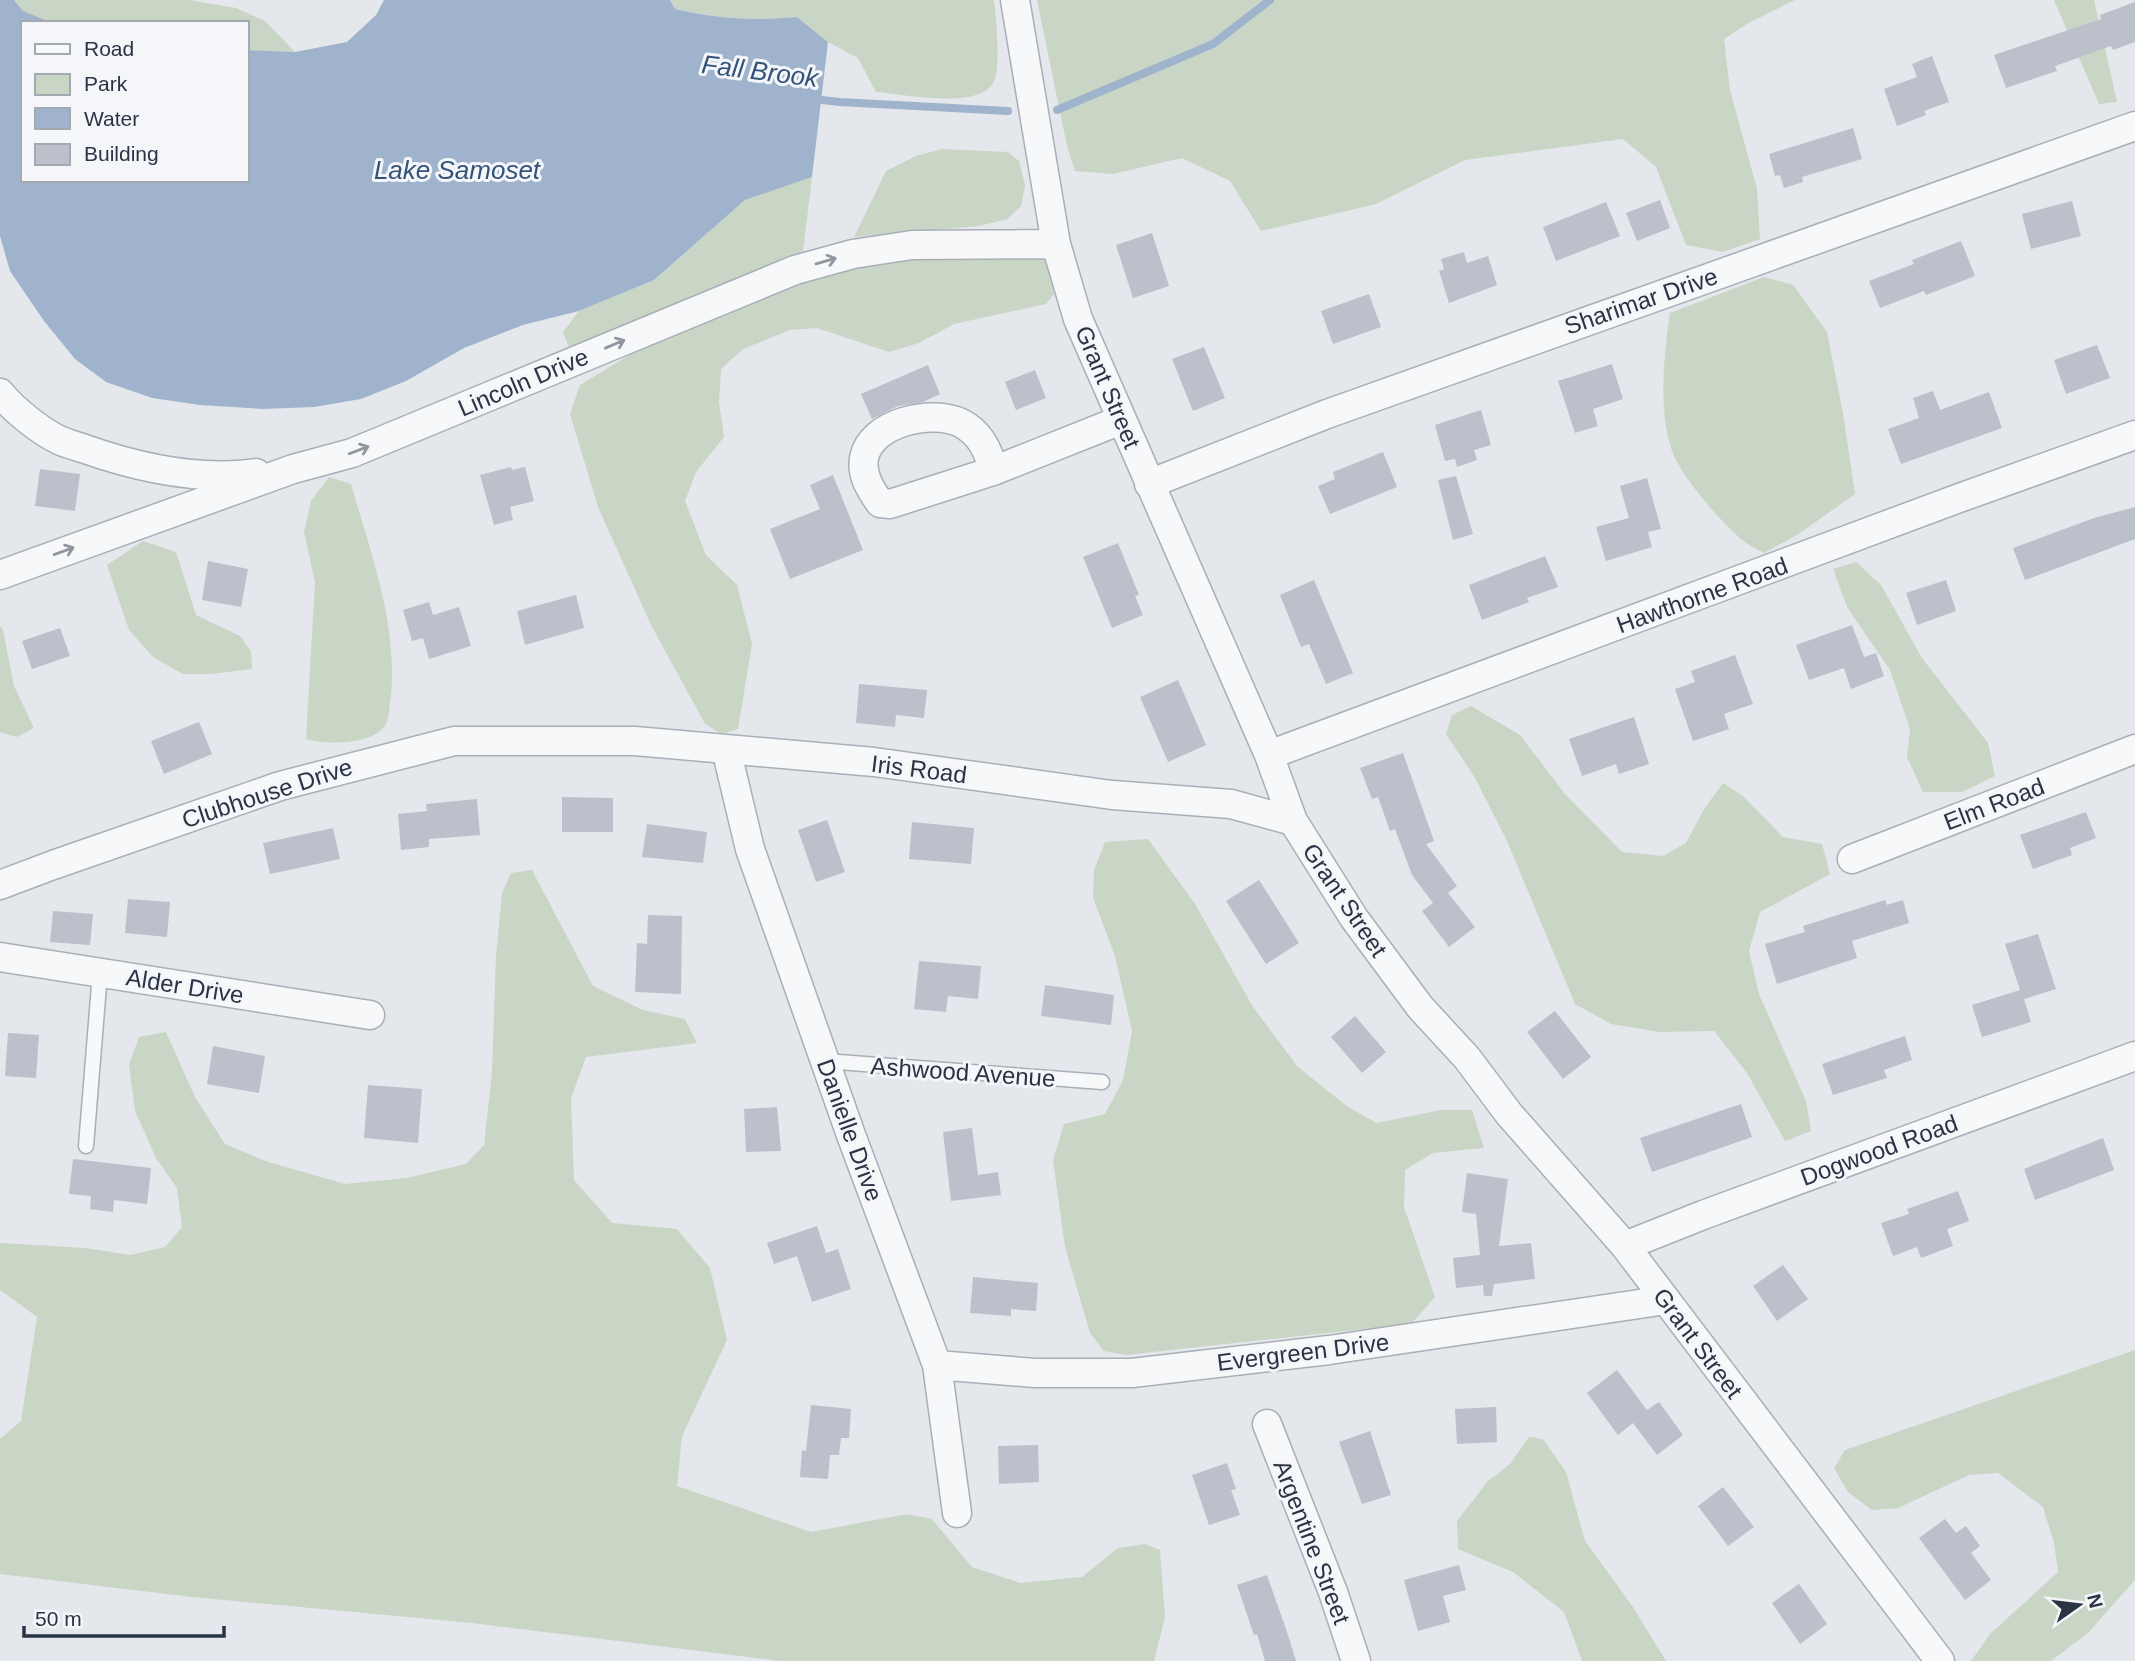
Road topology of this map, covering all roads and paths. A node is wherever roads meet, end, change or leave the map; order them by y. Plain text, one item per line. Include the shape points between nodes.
1 (1015, 0) edge
2 (2135, 126) edge
3 (1056, 244) junction
4 (0, 393) edge
5 (1121, 420) junction
6 (2135, 435) edge
7 (293, 469) junction
8 (993, 471) dead end
9 (1149, 485) junction
10 (0, 575) edge
11 (542, 741) joint
12 (726, 749) junction
13 (2135, 749) edge
14 (1269, 755) junction
15 (1293, 821) junction
16 (1852, 859) dead end
17 (0, 885) edge
18 (0, 957) edge
19 (100, 973) junction
20 (370, 1015) dead end
21 (2135, 1056) edge
22 (825, 1061) junction
23 (1102, 1082) dead end
24 (86, 1146) dead end
25 (1625, 1246) junction
26 (1666, 1300) junction
27 (937, 1365) junction
28 (1267, 1424) dead end
29 (957, 1513) dead end
30 (1356, 1661) edge
31 (1940, 1661) edge

1 - 3 street, Grant Street
2 - 9 street, Sharimar Drive via 1327,414
3 - 5 street, Grant Street via 1078,319
7 -> 3 street, Lincoln Drive via 352,453 795,270 853,254 912,245
4 - 7 street via 59,440 116,460 234,476
5 - 8 street
5 - 9 street, Grant Street
6 - 14 street, Hawthorne Road
10 -> 7 street, Lincoln Drive
9 - 14 street, Grant Street
11 - 12 street, Iris Road via 635,741
11 - 17 street, Clubhouse Drive via 454,741 349,766
12 - 15 street, Iris Road via 874,762 1112,795 1231,804
12 - 22 street, Danielle Drive via 750,849
13 - 16 street, Elm Road
14 - 15 street, Grant Street
15 - 25 street, Grant Street via 1354,918 1420,1007
18 - 19 street, Alder Drive
19 - 20 street, Alder Drive
19 - 24 lane
21 - 25 street, Dogwood Road
22 - 23 lane, Ashwood Avenue
22 - 27 street, Danielle Drive
25 - 26 street, Grant Street
26 - 27 street, Evergreen Drive via 1329,1350 1132,1373 1035,1373
26 - 31 street, Grant Street
27 - 29 street, Danielle Drive
28 - 30 street, Argentine Street

